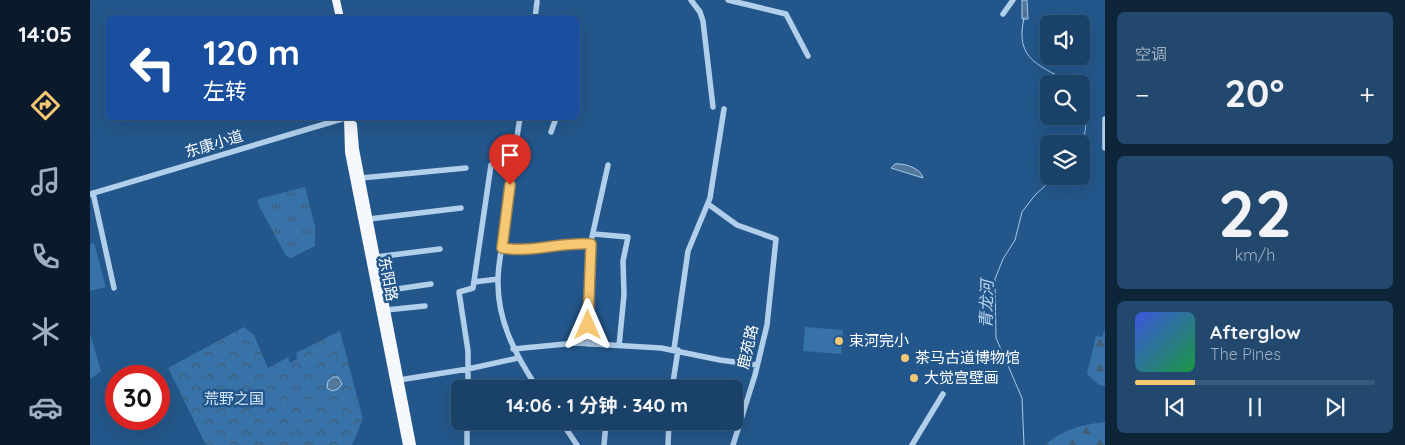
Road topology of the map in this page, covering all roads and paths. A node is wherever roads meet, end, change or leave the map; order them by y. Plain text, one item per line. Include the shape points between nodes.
1 (331, 0) edge
2 (336, 0) edge
3 (728, 0) edge
4 (1013, 0) edge
5 (693, 1) edge
6 (537, 2) dead end
7 (1003, 14) dead end
8 (334, 15) edge
9 (339, 15) edge
10 (535, 15) edge
11 (808, 56) dead end
12 (714, 106) dead end
13 (724, 109) dead end
14 (1105, 119) edge
15 (339, 120) edge
16 (346, 120) edge
17 (353, 120) edge
18 (520, 120) edge
19 (556, 120) edge
20 (551, 132) dead end
21 (1105, 148) edge
22 (608, 165) dead end
23 (466, 168) dead end
24 (511, 168) junction
25 (361, 178) junction
26 (92, 194) edge
27 (708, 204) junction
28 (461, 208) dead end
29 (369, 219) junction
30 (594, 234) junction
31 (591, 244) junction
32 (502, 248) junction
33 (440, 249) dead end
34 (376, 257) junction
35 (498, 279) junction
36 (474, 282) junction
37 (431, 284) dead end
38 (114, 288) dead end
39 (382, 290) junction
40 (425, 306) dead end
41 (386, 310) junction
42 (588, 344) junction
43 (619, 346) junction
44 (513, 349) junction
45 (676, 350) junction
46 (518, 358) junction
47 (757, 365) junction
48 (468, 369) junction
49 (400, 380) junction
50 (468, 380) edge
51 (532, 380) edge
52 (673, 380) edge
53 (944, 394) dead end
54 (467, 430) edge
55 (567, 430) edge
56 (605, 430) edge
57 (669, 430) edge
58 (407, 445) edge
59 (412, 445) edge
60 (467, 445) edge
61 (577, 445) edge
62 (604, 445) edge
63 (668, 445) edge
64 (733, 445) edge
65 (912, 445) edge

1 - 8 main road
2 - 9 main road
3 - 11 street via 786,14
4 - 7 street
5 - 12 street via 703,21
6 - 10 street
13 - 27 street
14 - 21 street
15 - 26 street, 东康小道
16 - 58 main road, 东阳路 via 349,152
17 - 25 main road, 东阳路
18 - 24 street
19 - 20 street
22 - 30 street
23 - 25 street
24 - 32 street
24 - 36 street via 491,165
25 - 29 main road, 东阳路
26 - 38 street
27 - 45 street via 688,251
27 - 47 street, 鹿苑路 via 737,225 776,238 766,325
28 - 29 street
29 - 34 main road, 东阳路
30 - 31 street
30 - 43 street via 628,237 623,261 624,295
31 - 32 street via 570,242 524,251
31 - 42 street
32 - 35 street
33 - 34 street
34 - 39 main road, 东阳路
35 - 36 street
35 - 44 street via 502,313
36 - 48 street via 473,288 459,292
37 - 39 street
39 - 41 main road, 东阳路
40 - 41 street
41 - 49 main road, 东阳路
42 - 43 street
42 - 44 street via 576,342
43 - 45 street
44 - 46 street
45 - 47 street
45 - 52 street
46 - 48 street
46 - 51 street
47 - 64 street, 鹿苑路
48 - 49 street
48 - 50 street
49 - 59 main road, 东阳路
53 - 65 street
54 - 60 street
55 - 61 street
56 - 62 street
57 - 63 street

